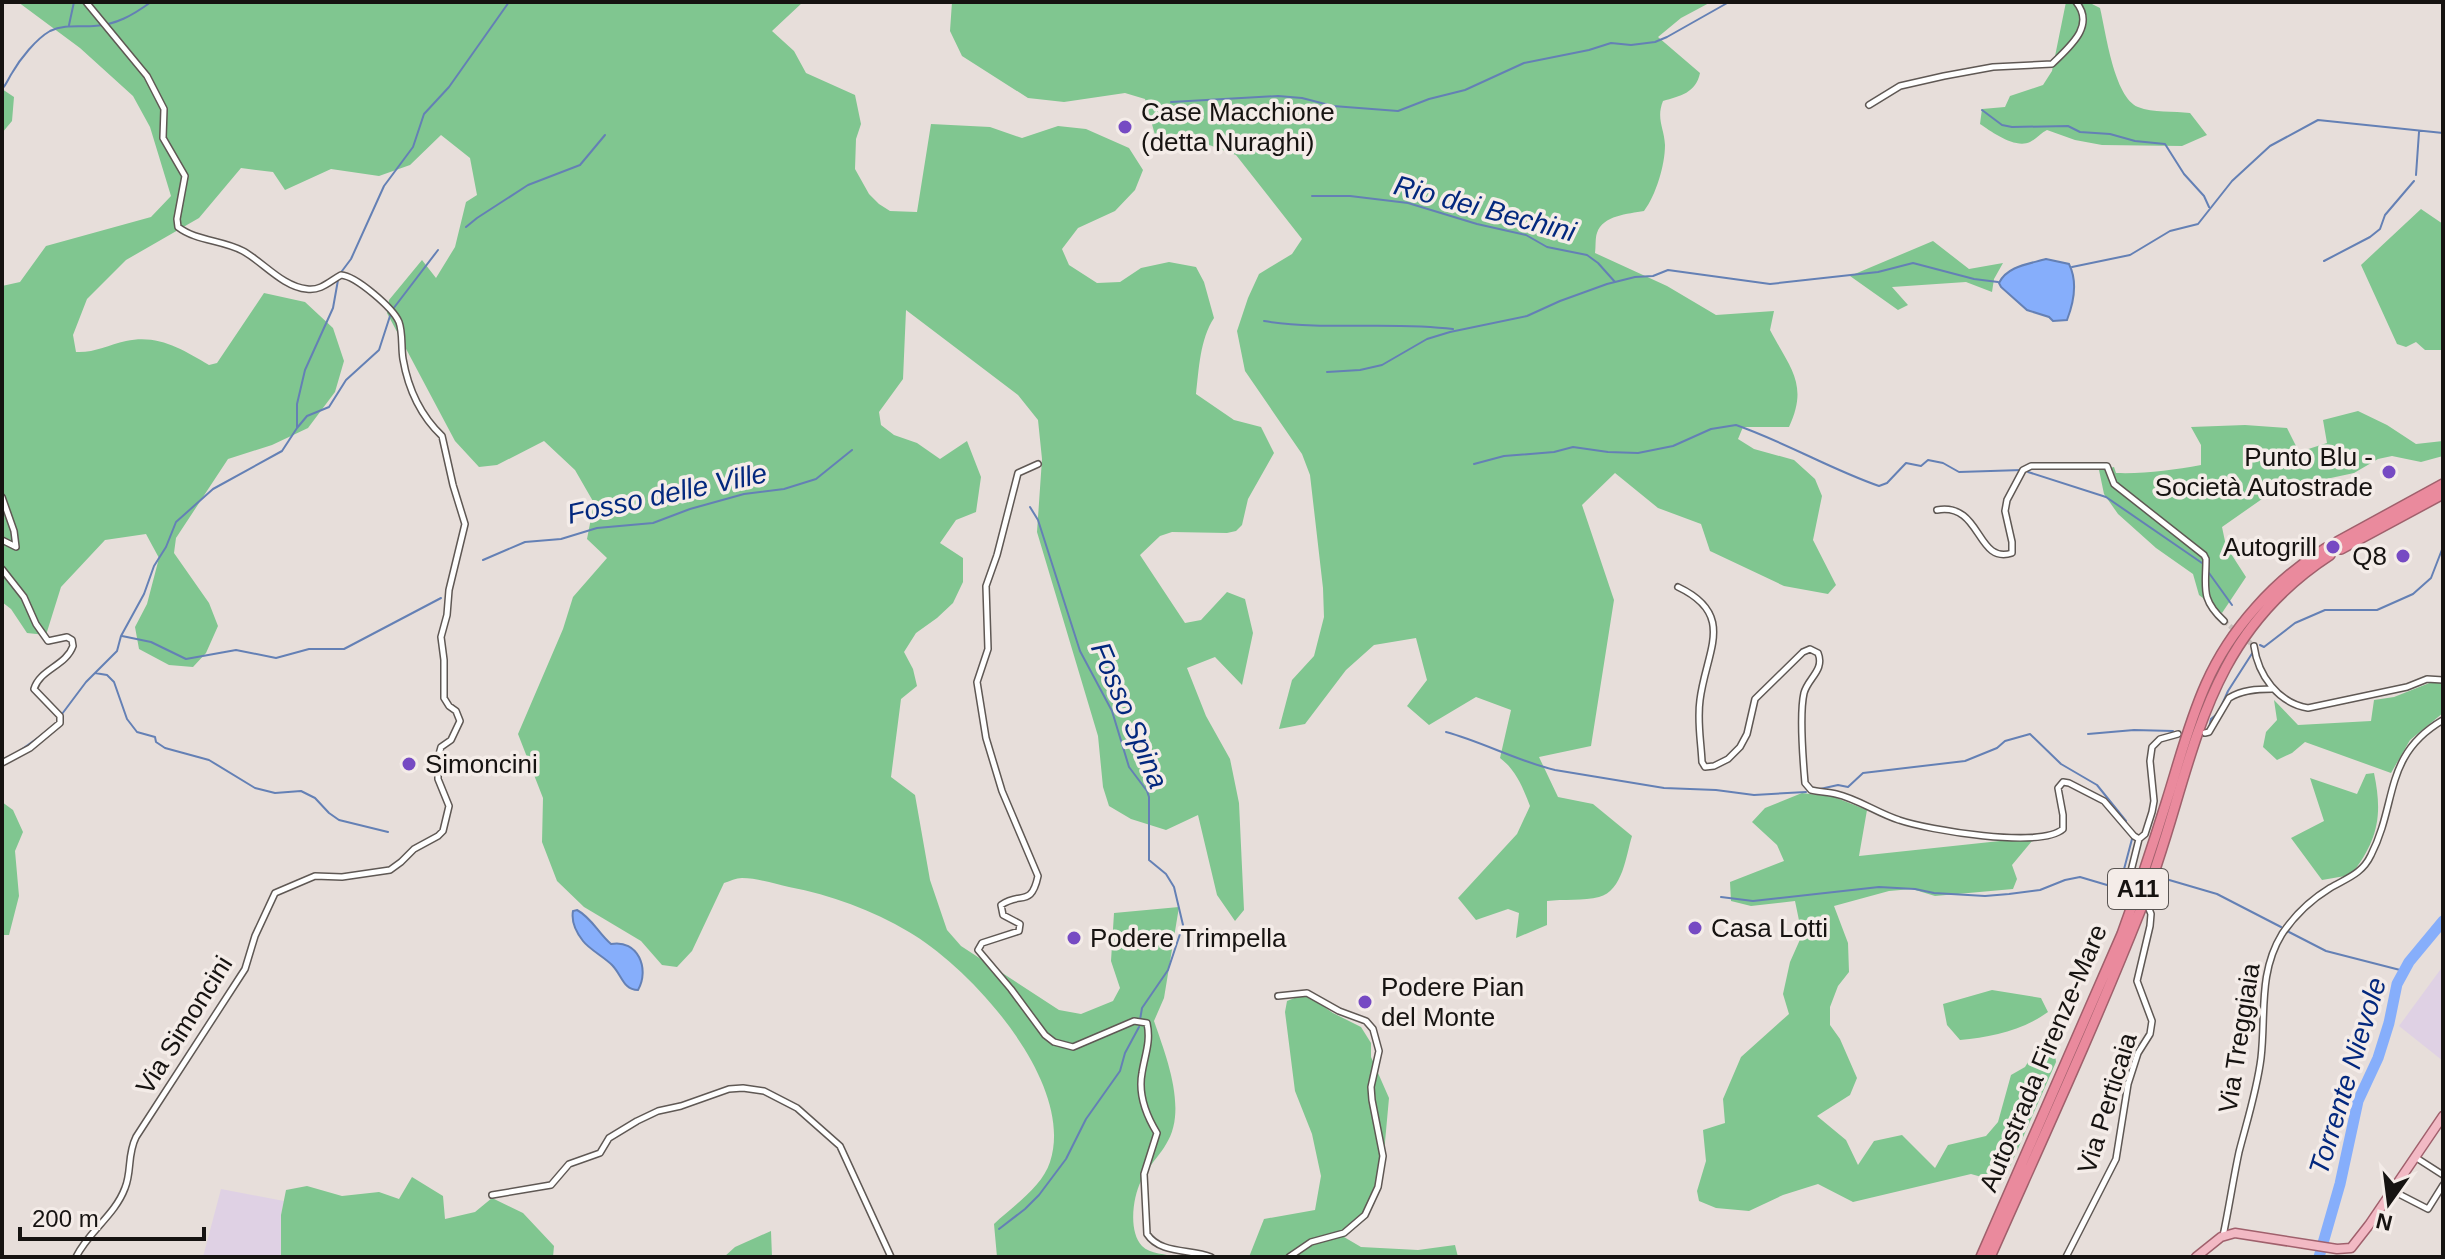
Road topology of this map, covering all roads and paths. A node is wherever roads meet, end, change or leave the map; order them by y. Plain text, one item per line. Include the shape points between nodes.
1 (86, 2) edge
2 (2076, 2) edge
3 (1869, 105) dead end
4 (1038, 464) dead end
5 (2443, 484) edge
6 (2443, 494) edge
7 (2, 497) edge
8 (1937, 510) dead end
9 (2, 540) edge
10 (2, 569) edge
11 (1678, 587) dead end
12 (2224, 621) tunnel mouth
13 (2254, 646) tunnel mouth
14 (2443, 680) edge
15 (2273, 689) junction
16 (2443, 720) edge
17 (2205, 733) dead end
18 (2178, 734) dead end
19 (2, 763) edge
20 (2139, 839) junction
21 (2128, 891) dead end
22 (2149, 909) dead end
23 (1278, 996) dead end
24 (2443, 1116) edge
25 (2415, 1157) junction
26 (2443, 1175) edge
27 (2443, 1185) edge
28 (2392, 1190) junction
29 (492, 1195) dead end
30 (2223, 1236) junction
31 (2350, 1252) edge
32 (76, 1257) edge
33 (891, 1257) edge
34 (1211, 1257) edge
35 (1289, 1257) edge
36 (1981, 1257) edge
37 (1990, 1257) edge
38 (2066, 1257) edge
39 (2196, 1257) edge

1 - 32 street, Via Simoncini via 137,62 164,109 163,138 185,176 178,227 242,250 304,289 321,288 341,275 350,277 397,318 408,378 423,413 442,436 465,527 441,637 444,698 460,721 438,758 438,779 449,806 443,831 390,870 315,876 273,895 245,969 136,1137 124,1191
2 - 3 street via 2083,22 2076,39 2052,64 1993,67 1929,79 1900,86
4 - 34 street via 1018,473 986,586 988,649 977,682 1002,791 1038,876 1028,898 1001,905 1003,915 1020,924 1019,931 982,943 978,950 1054,1042 1073,1047 1134,1021 1147,1023 1150,1038 1141,1076 1144,1112 1157,1133 1144,1174 1147,1234 1165,1247
5 - 6 highway via 2339,545
7 - 9 street via 16,547
8 - 12 street via 1965,514 1988,547 2007,555 2012,542 2007,500 2023,470 2107,466 2114,484 2204,555 2205,596
10 - 19 street via 48,641 64,637 73,643 68,656 36,681 34,689 60,716 60,723
11 - 20 street via 1700,599 1714,620 1698,710 1705,767 1744,743 1755,699 1810,649 1821,658 1803,703 1805,783 1811,790 1836,794 1906,823 1967,835 2035,838 2063,829 2058,788 2063,782 2104,801
13 - 15 street via 2256,662
14 - 15 street via 2427,679 2308,708 2292,704
15 - 17 street via 2229,698
16 - 30 street, Via Treggiaia via 2406,752 2367,863 2309,904 2272,955 2262,1056
18 - 20 street via 2152,747 2154,801
20 - 21 street
22 - 38 street, Via Perticaia via 2137,981 2152,1021 2150,1034 2128,1084 2116,1159
23 - 35 street via 1307,993 1366,1021 1379,1051 1371,1087 1383,1156 1378,1187 1365,1215 1344,1233 1311,1242
24 - 25 main road
25 - 26 street
25 - 28 main road
27 - 28 street via 2428,1209
28 - 31 main road
29 - 33 street via 551,1185 569,1164 600,1153 609,1138 658,1111 729,1089 754,1088 797,1108 840,1146
30 - 31 main road via 2235,1233
30 - 39 main road
36 - 37 highway, Autostrada Firenze-Mare / A11 via 2122,934 2206,683 2258,605 2293,572 2328,552 2265,611 2218,679 2142,907

